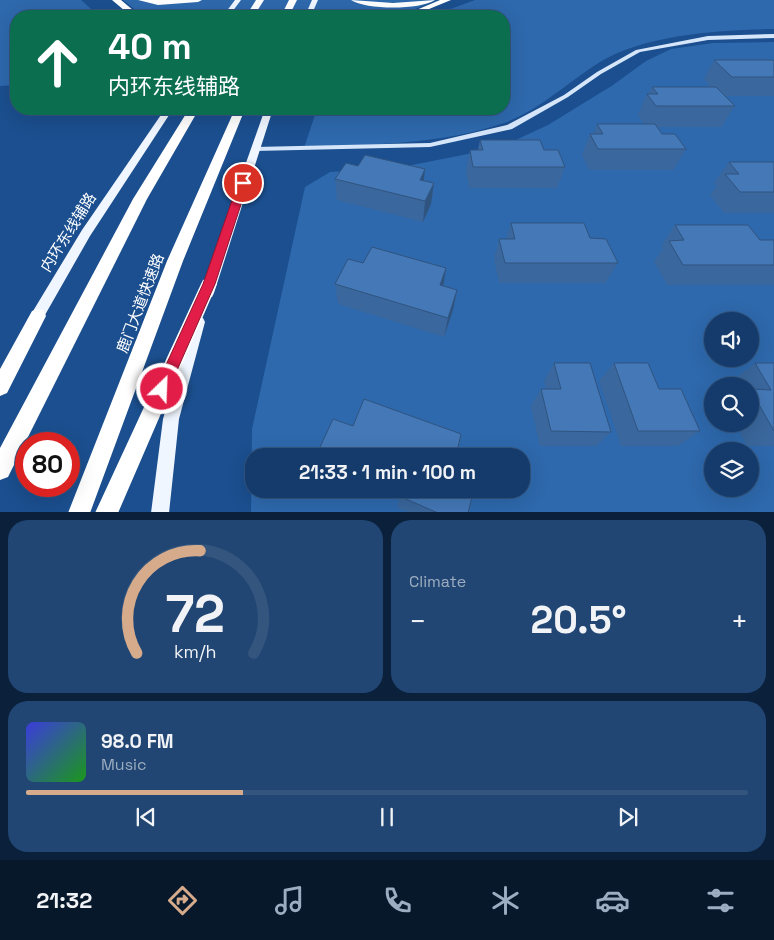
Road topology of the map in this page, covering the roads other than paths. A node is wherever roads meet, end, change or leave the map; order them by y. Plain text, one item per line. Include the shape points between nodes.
1 (116, 0) edge
2 (142, 0) edge
3 (198, 0) edge
4 (355, 0) edge
5 (431, 0) edge
6 (447, 0) edge
7 (128, 10) edge
8 (421, 10) edge
9 (774, 36) edge
10 (165, 115) edge
11 (190, 115) edge
12 (237, 115) edge
13 (267, 115) edge
14 (255, 149) junction
15 (209, 284) junction
16 (38, 316) junction
17 (0, 375) edge
18 (0, 387) edge
19 (0, 469) edge
20 (79, 512) edge
21 (106, 512) edge
22 (160, 512) edge

1 - 7 highway
2 - 3 highway via 158,3
4 - 5 highway via 405,5
6 - 8 highway
9 - 14 street via 708,38 638,51 509,127 430,145
10 - 16 main road, 内环东线辅路 via 86,233
11 - 19 highway via 140,199
12 - 20 highway, 鹿门大道快速路 via 175,261
13 - 14 main road
14 - 15 main road
15 - 21 highway
15 - 22 main road via 171,418
16 - 17 main road, 内环东线辅路
16 - 18 highway

